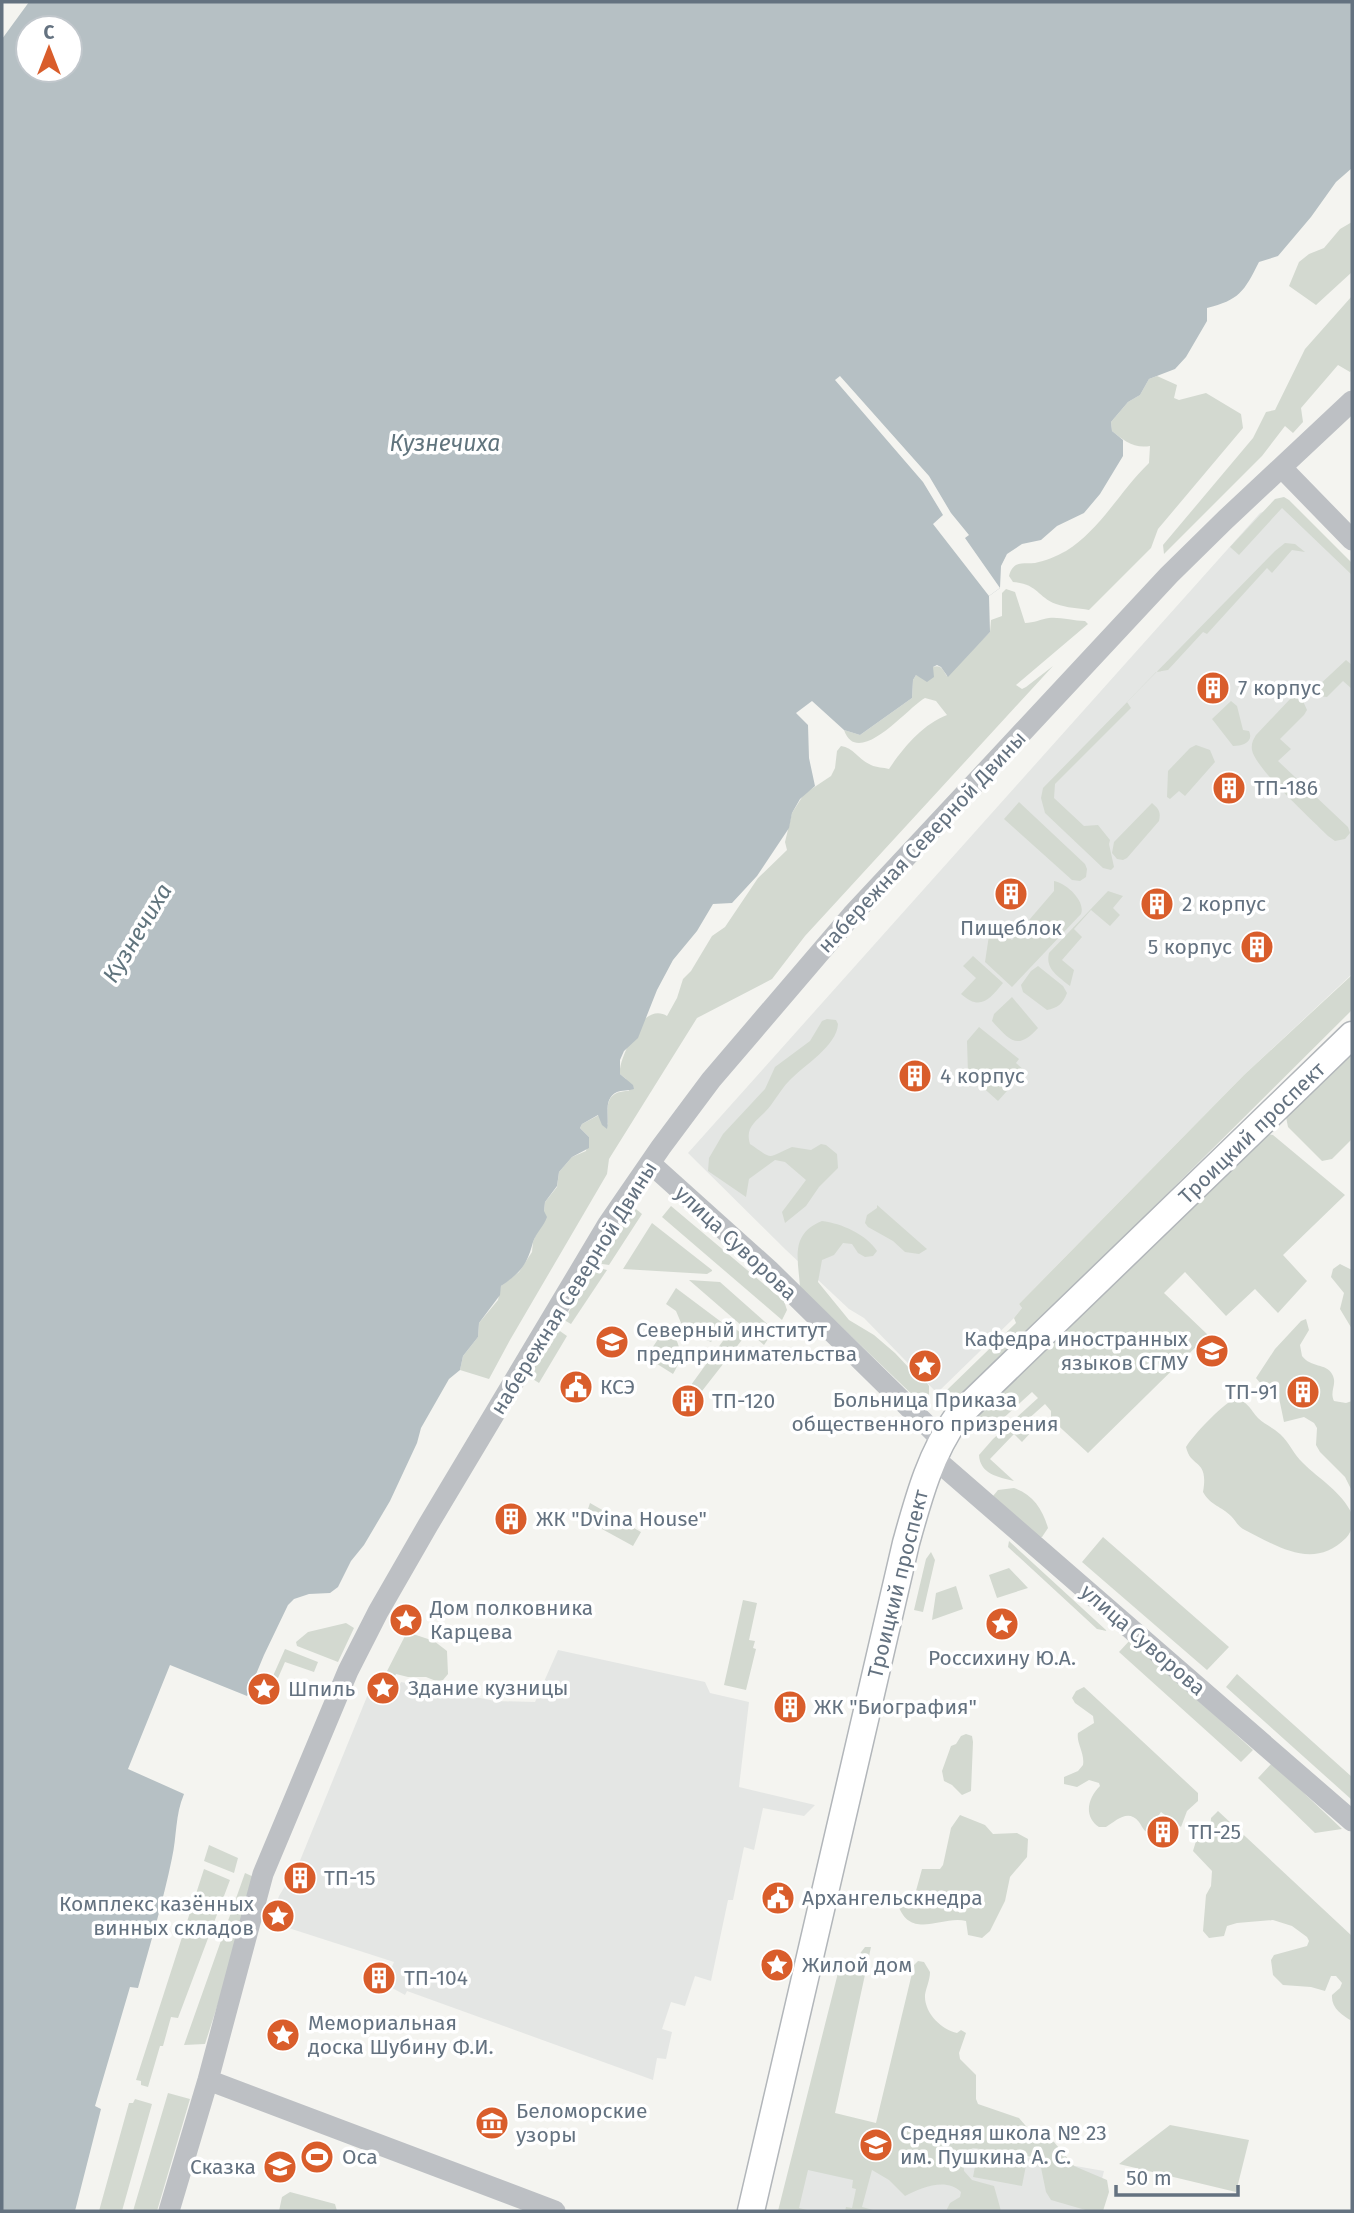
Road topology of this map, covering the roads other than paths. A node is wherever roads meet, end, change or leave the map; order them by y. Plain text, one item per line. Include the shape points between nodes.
1 (1352, 401) edge
2 (1282, 468) junction
3 (1352, 540) edge
4 (1352, 1035) edge
5 (651, 1164) junction
6 (938, 1449) junction
7 (1352, 1821) edge
8 (208, 2080) junction
9 (169, 2211) edge
10 (555, 2211) edge
11 (751, 2211) edge

1 - 2 street, набережная Северной Двины
2 - 3 street
2 - 5 street, набережная Северной Двины via 1169,575 852,915 711,1080
4 - 6 main road, Троицкий проспект via 957,1417
5 - 6 street, улица Суворова via 769,1270
5 - 8 street, набережная Северной Двины via 608,1224 428,1525 348,1671 263,1874
6 - 7 street, улица Суворова
6 - 11 main road, Троицкий проспект via 905,1543
8 - 9 street, набережная Северной Двины
8 - 10 street

